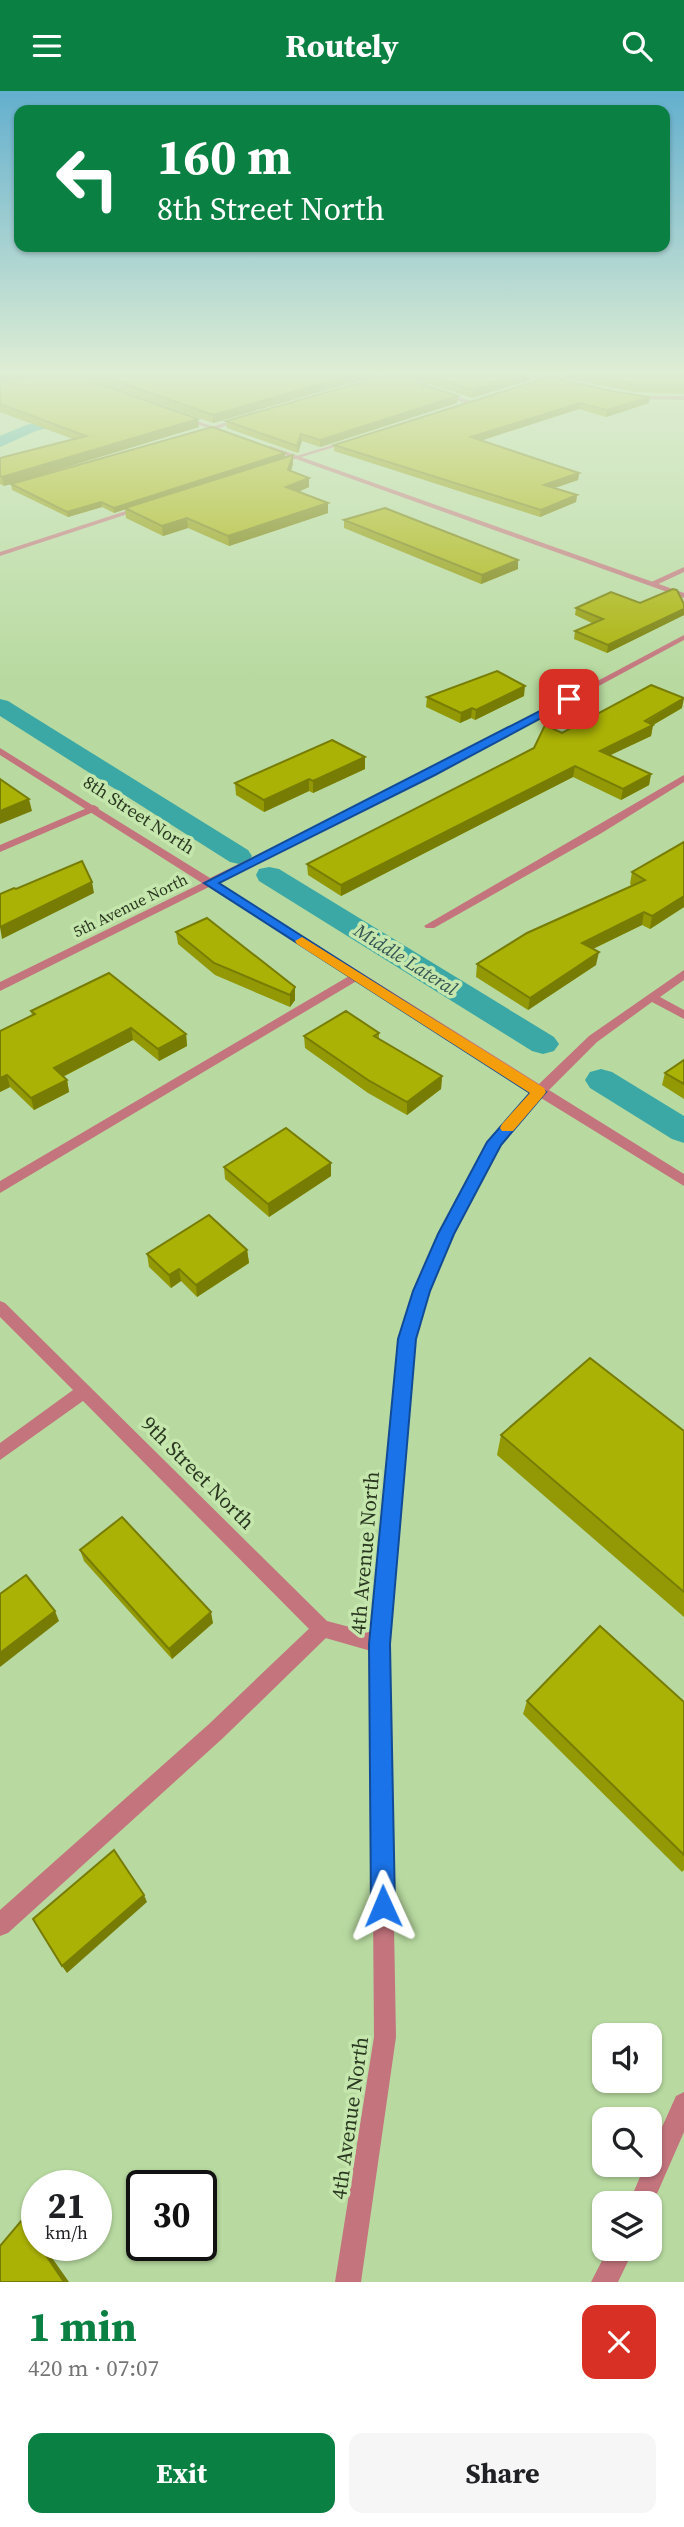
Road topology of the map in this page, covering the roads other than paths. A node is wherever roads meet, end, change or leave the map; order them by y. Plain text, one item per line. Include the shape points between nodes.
1 (341, 473) edge
2 (154, 503) edge
3 (0, 554) edge
4 (684, 569) edge
5 (651, 584) junction
6 (684, 596) edge
7 (684, 637) edge
8 (0, 751) edge
9 (684, 778) edge
10 (94, 808) junction
11 (0, 849) edge
12 (210, 883) junction
13 (430, 926) dead end
14 (684, 974) edge
15 (356, 976) junction
16 (0, 987) edge
17 (652, 997) junction
18 (684, 1015) edge
19 (539, 1092) junction
20 (684, 1181) edge
21 (0, 1188) edge
22 (0, 1307) edge
23 (84, 1391) junction
24 (0, 1453) edge
25 (322, 1629) junction
26 (380, 1644) junction
27 (0, 1925) edge
28 (684, 2104) edge
29 (646, 2191) edge
30 (615, 2261) edge
31 (348, 2282) edge
32 (604, 2282) edge

1 - 5 street
2 - 3 street
4 - 5 street
5 - 6 street
7 - 12 street, 5th Avenue North via 431,773
8 - 10 street, 8th Street North
9 - 13 street
10 - 11 street
10 - 12 street, 8th Street North
12 - 15 street, 8th Street North
12 - 16 street, 5th Avenue North
14 - 17 street, 4th Avenue North
15 - 19 street, 8th Street North
15 - 21 street
17 - 18 street
17 - 19 street, 4th Avenue North via 593,1039
19 - 20 street, 8th Street North
19 - 26 street, 4th Avenue North via 495,1142 446,1234 407,1339
22 - 23 street, 9th Street North
23 - 24 street
23 - 25 street, 9th Street North
25 - 26 street
25 - 27 street
26 - 31 street, 4th Avenue North via 385,2037
28 - 29 street
30 - 32 street

